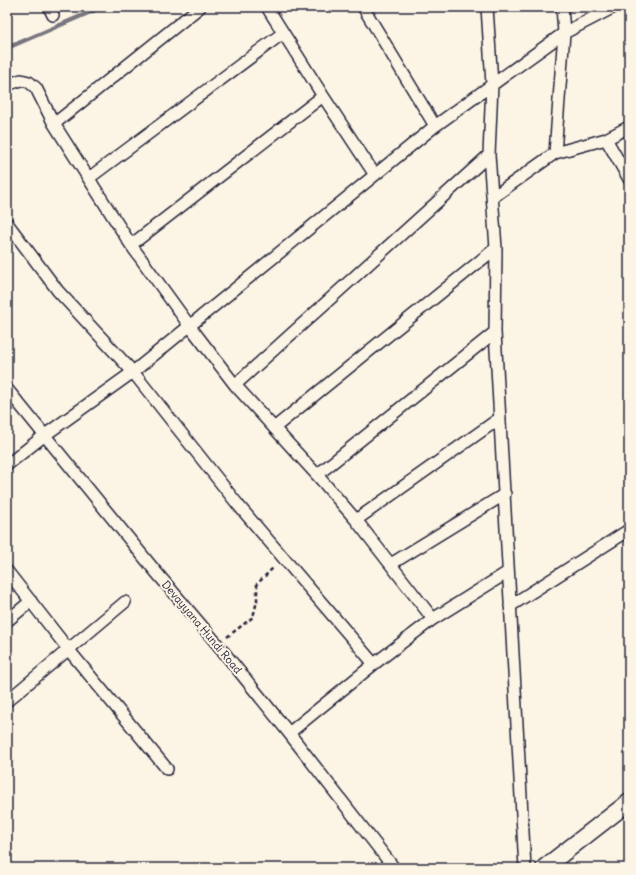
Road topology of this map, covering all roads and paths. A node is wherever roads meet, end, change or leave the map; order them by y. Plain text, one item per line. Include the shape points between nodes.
1 (200, 7) edge
2 (268, 7) edge
3 (362, 7) edge
4 (488, 7) edge
5 (562, 7) edge
6 (614, 7) edge
7 (283, 33) junction
8 (564, 33) junction
9 (492, 84) junction
10 (7, 85) edge
11 (323, 96) junction
12 (54, 124) junction
13 (435, 126) junction
14 (629, 126) edge
15 (606, 139) junction
16 (555, 153) junction
17 (489, 155) junction
18 (375, 175) junction
19 (89, 178) junction
20 (629, 179) edge
21 (493, 197) junction
22 (7, 223) edge
23 (131, 245) junction
24 (496, 248) junction
25 (189, 325) junction
26 (495, 332) junction
27 (133, 372) junction
28 (235, 384) junction
29 (7, 389) edge
30 (500, 418) junction
31 (274, 428) junction
32 (45, 436) junction
33 (7, 465) edge
34 (317, 475) junction
35 (505, 494) junction
36 (356, 520) junction
37 (629, 530) edge
38 (284, 557) junction
39 (391, 564) junction
40 (7, 571) edge
41 (508, 572) junction
42 (31, 601) junction
43 (125, 602) dead end
44 (510, 606) junction
45 (433, 619) junction
46 (7, 621) edge
47 (218, 645) junction
48 (68, 649) junction
49 (374, 664) junction
50 (7, 700) edge
51 (289, 733) junction
52 (167, 769) dead end
53 (629, 802) edge
54 (394, 868) edge
55 (525, 868) edge
56 (544, 868) edge

1 - 12 street
2 - 7 street
3 - 13 street
4 - 9 street
5 - 8 street
6 - 8 street
7 - 11 street
7 - 19 street
8 - 9 street
8 - 16 street
9 - 13 street
9 - 17 street
10 - 12 street via 21,80 29,82 36,88
11 - 18 street
11 - 23 street
12 - 19 street
13 - 18 street
14 - 15 street
15 - 16 street
15 - 20 street
16 - 21 street
17 - 21 street
17 - 28 street
18 - 25 street
19 - 23 street
21 - 24 street
22 - 27 street via 58,292
23 - 25 street
24 - 26 street
24 - 31 street
25 - 27 street
25 - 28 street
26 - 30 street
26 - 34 street
27 - 32 street
27 - 38 street via 239,506
28 - 31 street
29 - 32 street, Devayyana Hundi Road
30 - 35 street
30 - 36 street
31 - 34 street
32 - 33 street
32 - 47 street, Devayyana Hundi Road
34 - 36 street
35 - 39 street
35 - 41 street
36 - 39 street
37 - 44 street
38 - 47 path via 256,584 257,601 253,617
38 - 49 street
39 - 45 street
40 - 42 street
41 - 44 street
41 - 45 street
42 - 46 street
42 - 48 street
43 - 48 street
44 - 55 street
45 - 49 street
47 - 51 street, Devayyana Hundi Road
48 - 50 street
48 - 52 street
49 - 51 street
51 - 54 street, Devayyana Hundi Road
53 - 56 street

